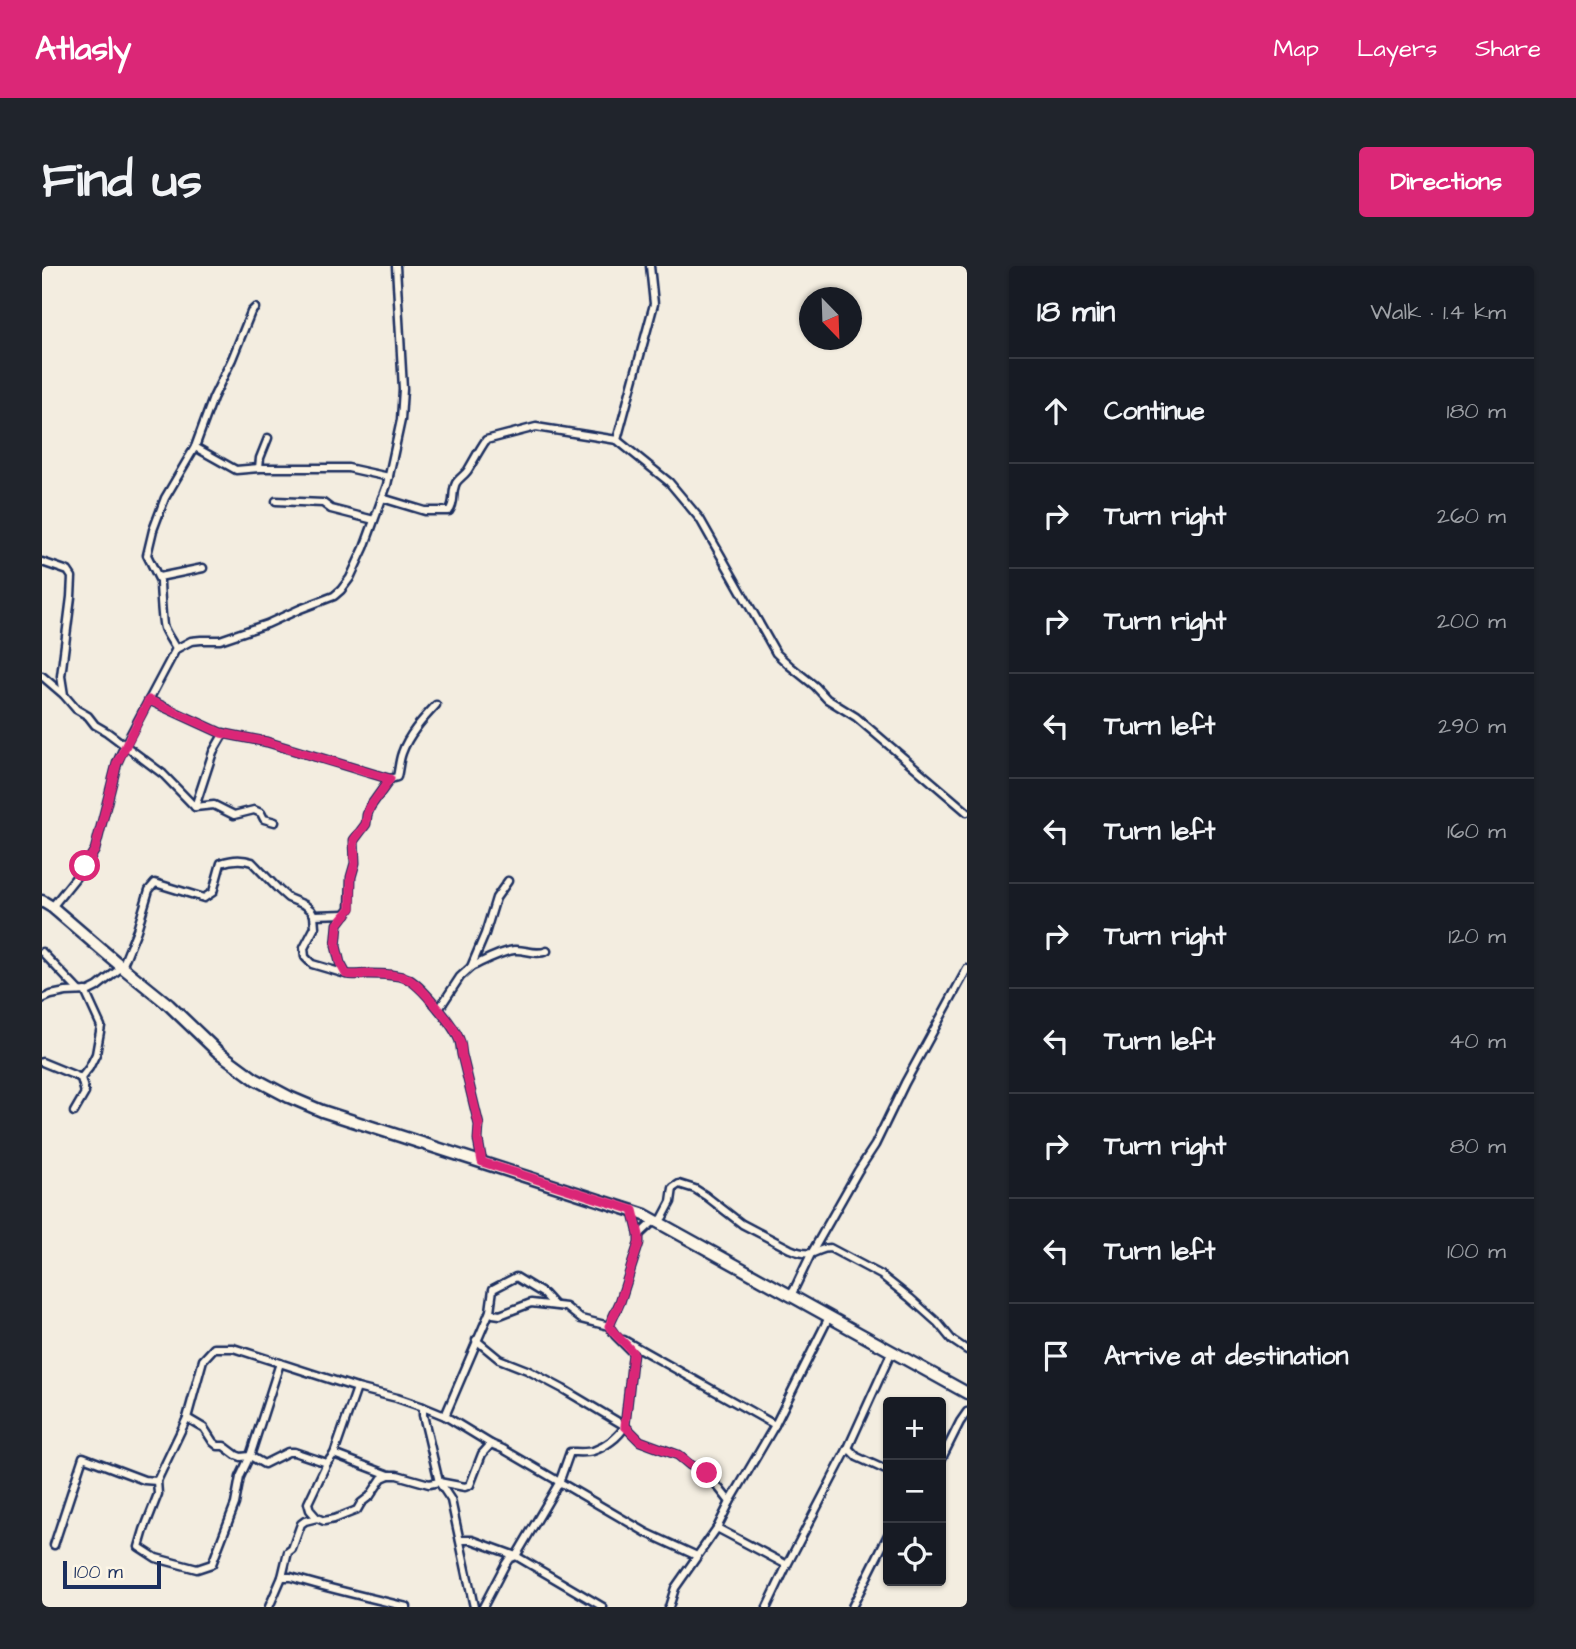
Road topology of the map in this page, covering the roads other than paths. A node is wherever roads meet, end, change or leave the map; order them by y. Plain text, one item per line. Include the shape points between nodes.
1 (396, 266) edge
2 (650, 266) edge
3 (255, 308) dead end
4 (268, 438) dead end
5 (617, 440) junction
6 (195, 447) junction
7 (259, 468) junction
8 (389, 477) junction
9 (382, 498) junction
10 (276, 501) dead end
11 (374, 520) junction
12 (42, 562) edge
13 (202, 568) dead end
14 (159, 577) junction
15 (176, 649) junction
16 (42, 676) edge
17 (64, 695) junction
18 (149, 700) junction
19 (436, 705) dead end
20 (224, 733) junction
21 (125, 745) junction
22 (390, 779) junction
23 (195, 807) junction
24 (967, 812) edge
25 (275, 822) dead end
26 (508, 881) dead end
27 (42, 901) edge
28 (52, 906) junction
29 (346, 914) junction
30 (314, 915) junction
31 (547, 951) dead end
32 (42, 952) edge
33 (122, 967) junction
34 (471, 967) junction
35 (967, 969) edge
36 (346, 974) junction
37 (82, 991) junction
38 (42, 999) edge
39 (439, 1009) junction
40 (42, 1062) edge
41 (81, 1078) junction
42 (74, 1112) dead end
43 (482, 1162) junction
44 (633, 1210) junction
45 (657, 1221) junction
46 (639, 1235) junction
47 (811, 1254) junction
48 (791, 1296) junction
49 (555, 1306) junction
50 (490, 1311) junction
51 (829, 1317) junction
52 (609, 1326) junction
53 (615, 1335) junction
54 (476, 1340) junction
55 (967, 1350) edge
56 (892, 1351) junction
57 (280, 1363) junction
58 (357, 1388) junction
59 (967, 1393) edge
60 (423, 1407) junction
61 (967, 1412) edge
62 (445, 1416) junction
63 (187, 1418) junction
64 (775, 1425) junction
65 (625, 1426) junction
66 (491, 1444) junction
67 (848, 1448) junction
68 (946, 1450) edge
69 (334, 1454) junction
70 (250, 1456) junction
71 (327, 1463) junction
72 (883, 1469) edge
73 (388, 1475) junction
74 (157, 1481) junction
75 (439, 1482) junction
76 (559, 1483) junction
77 (730, 1502) junction
78 (308, 1503) junction
79 (317, 1518) junction
80 (301, 1524) junction
81 (717, 1528) junction
82 (460, 1541) junction
83 (54, 1545) dead end
84 (883, 1545) edge
85 (516, 1556) junction
86 (696, 1556) junction
87 (787, 1565) junction
88 (282, 1577) junction
89 (269, 1607) edge
90 (407, 1607) edge
91 (474, 1607) edge
92 (483, 1607) edge
93 (603, 1607) edge
94 (669, 1607) edge
95 (767, 1607) edge
96 (852, 1607) edge

1 - 8 street via 402,405
2 - 5 street via 654,304
3 - 6 street
4 - 7 street
5 - 9 street via 536,427 486,440 457,481 449,511 425,511
5 - 24 street via 669,482 700,519 776,653
6 - 7 street via 236,470
6 - 14 street via 165,498 153,530 147,555
7 - 8 street via 348,468
8 - 9 street
9 - 11 street
10 - 11 street via 323,503
11 - 15 street via 350,578 334,596 267,624
12 - 17 street via 72,576 61,676
13 - 14 street
14 - 15 street via 163,628
15 - 18 street
16 - 17 street
17 - 21 street via 95,725
18 - 20 street
18 - 21 street
19 - 22 street via 407,743 397,777
20 - 22 street
20 - 23 street
21 - 23 street
21 - 28 street via 95,850
22 - 29 street via 354,840 351,908
23 - 25 street via 214,805 234,815 254,810
26 - 34 street via 496,898
27 - 28 main road
28 - 33 main road
29 - 30 street
29 - 36 street via 338,924 336,946
30 - 33 street via 288,898 252,862 233,859 221,863 213,892 204,898 153,884
30 - 36 street via 305,957 312,964
31 - 34 street via 506,951
32 - 37 street
33 - 37 street via 97,987
33 - 43 main road via 218,1051 278,1091 322,1111
34 - 39 street
35 - 47 street
36 - 39 street via 404,977
37 - 38 street
37 - 41 street via 101,1026 96,1054
39 - 43 street via 461,1044 479,1125
40 - 41 street
41 - 42 street via 85,1093
43 - 44 main road
44 - 45 main road
44 - 46 street
45 - 46 street
45 - 47 street via 679,1184 706,1195 743,1224 789,1249
45 - 48 main road
46 - 52 street
47 - 48 street
47 - 55 street via 830,1248 881,1275
48 - 51 main road
49 - 50 street via 531,1303 500,1315
49 - 50 street via 516,1277 493,1289
49 - 52 street
50 - 54 street
51 - 56 main road
51 - 64 street
52 - 53 street
53 - 64 street
53 - 65 street via 633,1353
54 - 62 street
54 - 65 street via 499,1359 563,1389
56 - 59 main road
56 - 67 street
57 - 58 street
57 - 63 street via 233,1348 214,1348 203,1360
57 - 70 street
58 - 60 street
58 - 69 street
60 - 62 street
60 - 75 street
61 - 68 street
62 - 66 street
63 - 70 street via 204,1428 218,1446 241,1457
63 - 74 street
64 - 77 street
65 - 76 street via 618,1436 594,1450 569,1452
65 - 77 street via 640,1441 678,1455 707,1473
66 - 75 street via 470,1485
66 - 76 street
67 - 72 street
67 - 87 street
69 - 71 street
69 - 73 street
70 - 71 street via 264,1464 293,1452
70 - 74 street via 216,1556 212,1564 197,1569 156,1558 139,1547 158,1494
71 - 78 street
73 - 75 street
73 - 79 street via 357,1510 334,1519
74 - 83 street via 83,1457
75 - 82 street via 451,1500
76 - 85 street
76 - 86 street
77 - 81 street
78 - 79 street
78 - 80 street
79 - 80 street
80 - 88 street
81 - 86 street
81 - 87 street
82 - 85 street via 472,1540
82 - 91 street
84 - 96 street
85 - 92 street via 505,1565
85 - 93 street
86 - 94 street via 675,1588
87 - 95 street
88 - 89 street
88 - 90 street

